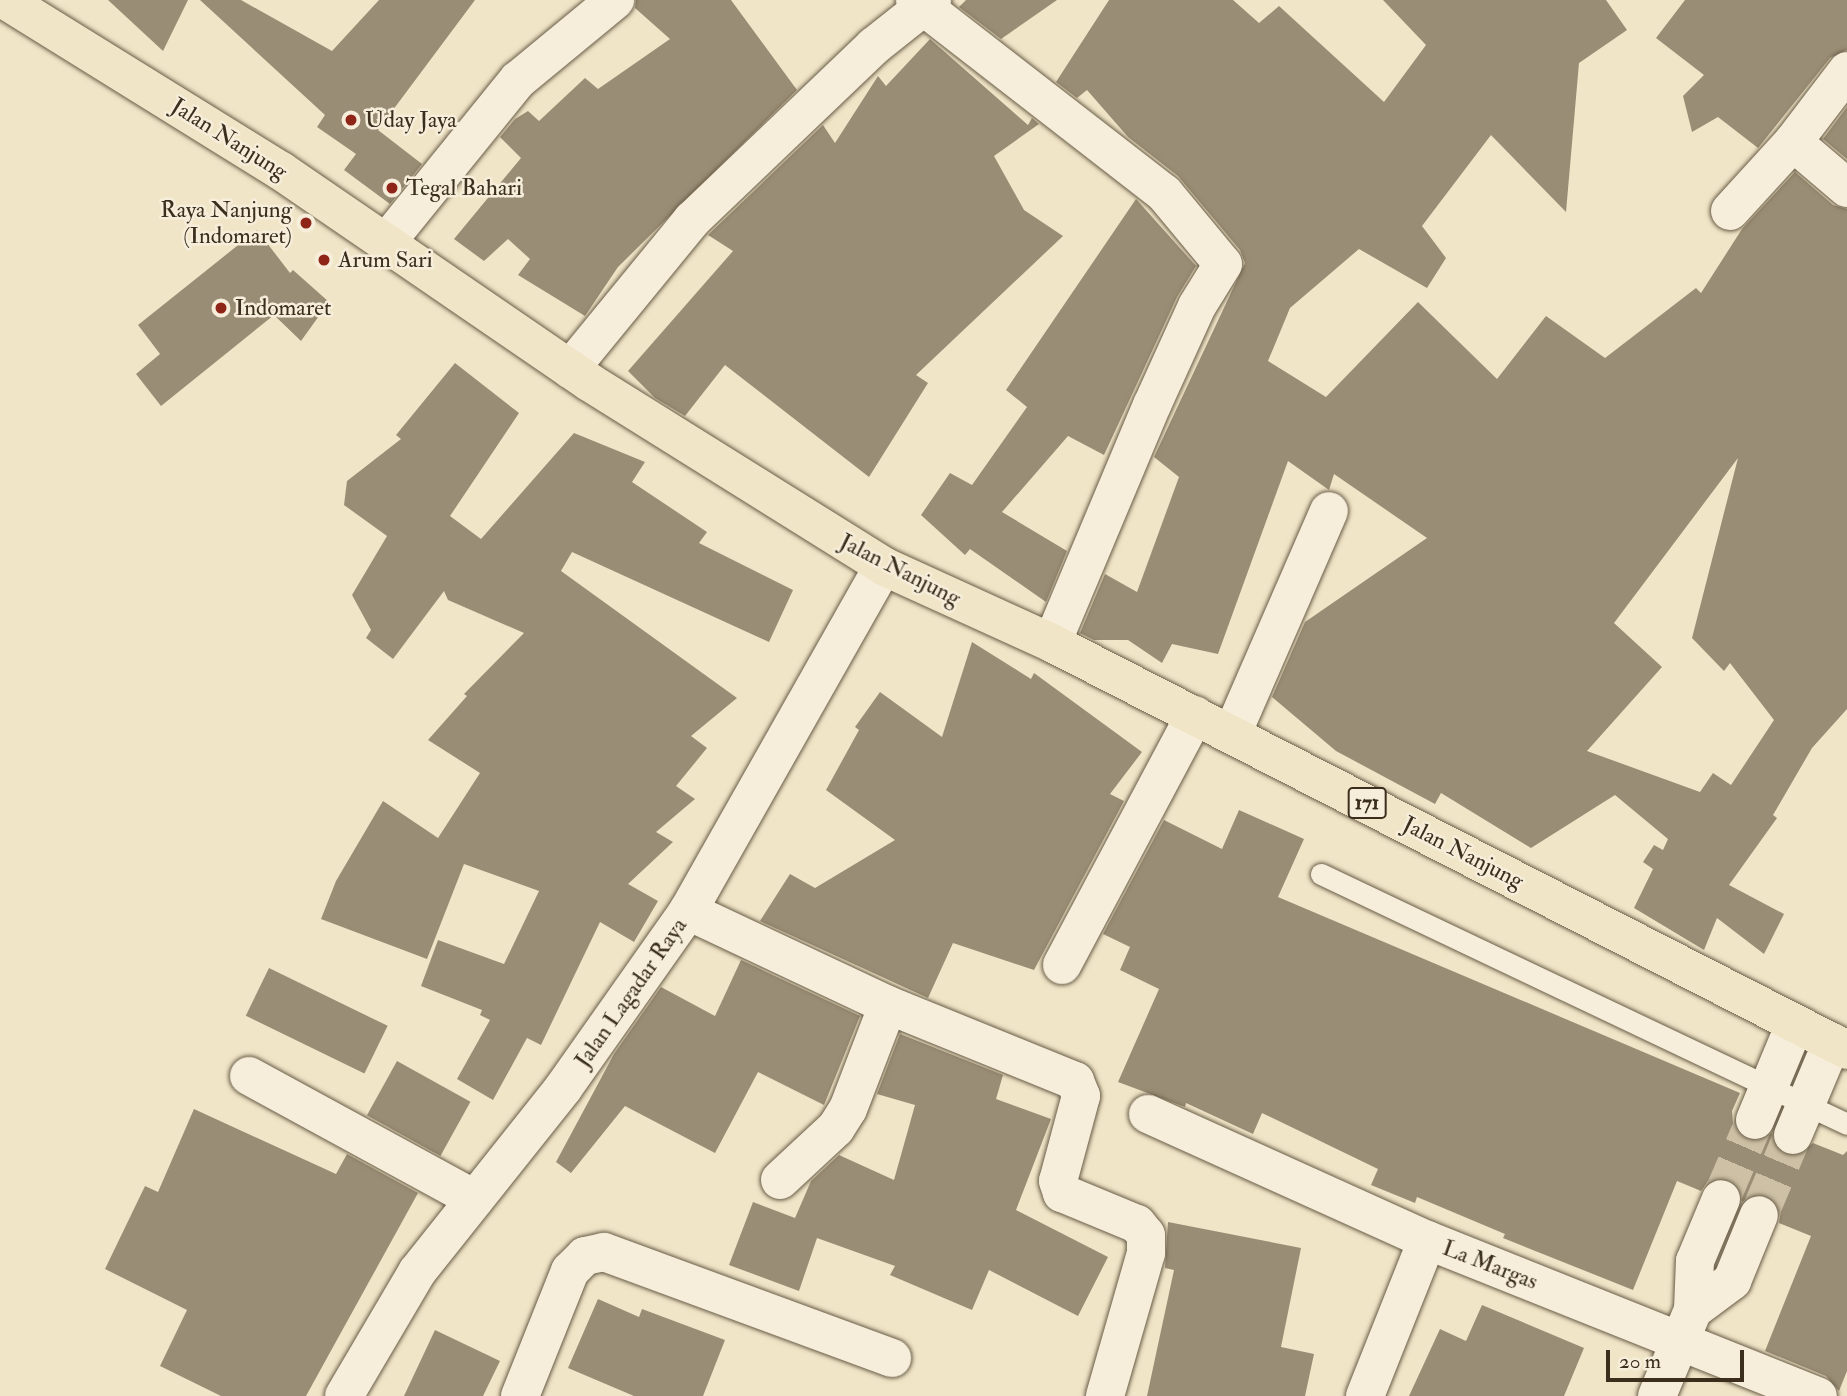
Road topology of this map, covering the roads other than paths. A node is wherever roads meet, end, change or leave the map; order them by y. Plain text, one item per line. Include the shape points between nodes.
1 (5, 0) edge
2 (615, 0) edge
3 (924, 3) edge
4 (1847, 71) edge
5 (1793, 142) junction
6 (1847, 188) edge
7 (1730, 211) dead end
8 (385, 244) junction
9 (570, 369) junction
10 (1329, 511) dead end
11 (883, 566) junction
12 (1052, 643) junction
13 (1195, 715) junction
14 (1232, 734) junction
15 (1321, 874) dead end
16 (688, 911) junction
17 (1062, 965) dead end
18 (888, 1005) junction
19 (1795, 1024) junction
20 (1839, 1046) edge
21 (249, 1076) dead end
22 (1762, 1103) junction
23 (1148, 1114) dead end
24 (1799, 1119) junction
25 (1847, 1124) edge
26 (779, 1180) dead end
27 (475, 1199) junction
28 (1721, 1199) tunnel mouth
29 (1759, 1215) tunnel mouth
30 (1427, 1240) junction
31 (1687, 1325) junction
32 (892, 1358) dead end
33 (344, 1396) edge
34 (520, 1396) edge
35 (1105, 1396) edge
36 (1365, 1396) edge
37 (1657, 1396) edge
38 (1818, 1396) edge

1 - 8 main road, Jalan Nanjung / 171 via 281,172
2 - 8 street via 518,79
3 - 9 street via 692,220
3 - 12 street via 1164,193 1223,264 1197,306 1152,405
4 - 5 street
5 - 6 street
5 - 7 street
8 - 9 main road, Jalan Nanjung / 171
9 - 11 main road, Jalan Nanjung / 171
10 - 14 street
11 - 12 main road, Jalan Nanjung / 171
11 - 16 street, Jalan Lagadar Raya
12 - 13 main road, Jalan Nanjung / 171
13 - 14 main road, Jalan Nanjung / 171
13 - 17 street
14 - 19 main road, Jalan Nanjung / 171
15 - 22 lane
16 - 18 street
16 - 27 street, Jalan Lagadar Raya via 615,1018
18 - 26 street via 842,1119
18 - 35 street via 1074,1081 1080,1096 1058,1181 1062,1193 1138,1224 1146,1235 1146,1253
19 - 20 main road, Jalan Nanjung / 171
19 - 22 street
20 - 24 street
21 - 27 street
22 - 24 lane
23 - 30 street
24 - 25 lane
27 - 33 street, Jalan Lagadar Raya via 416,1272
28 - 31 street via 1695,1261
29 - 31 street via 1732,1281
30 - 31 street, La Margas
30 - 36 street, La Margas
31 - 37 street
31 - 38 street, La Margas
32 - 34 street via 604,1252 585,1256 570,1271

